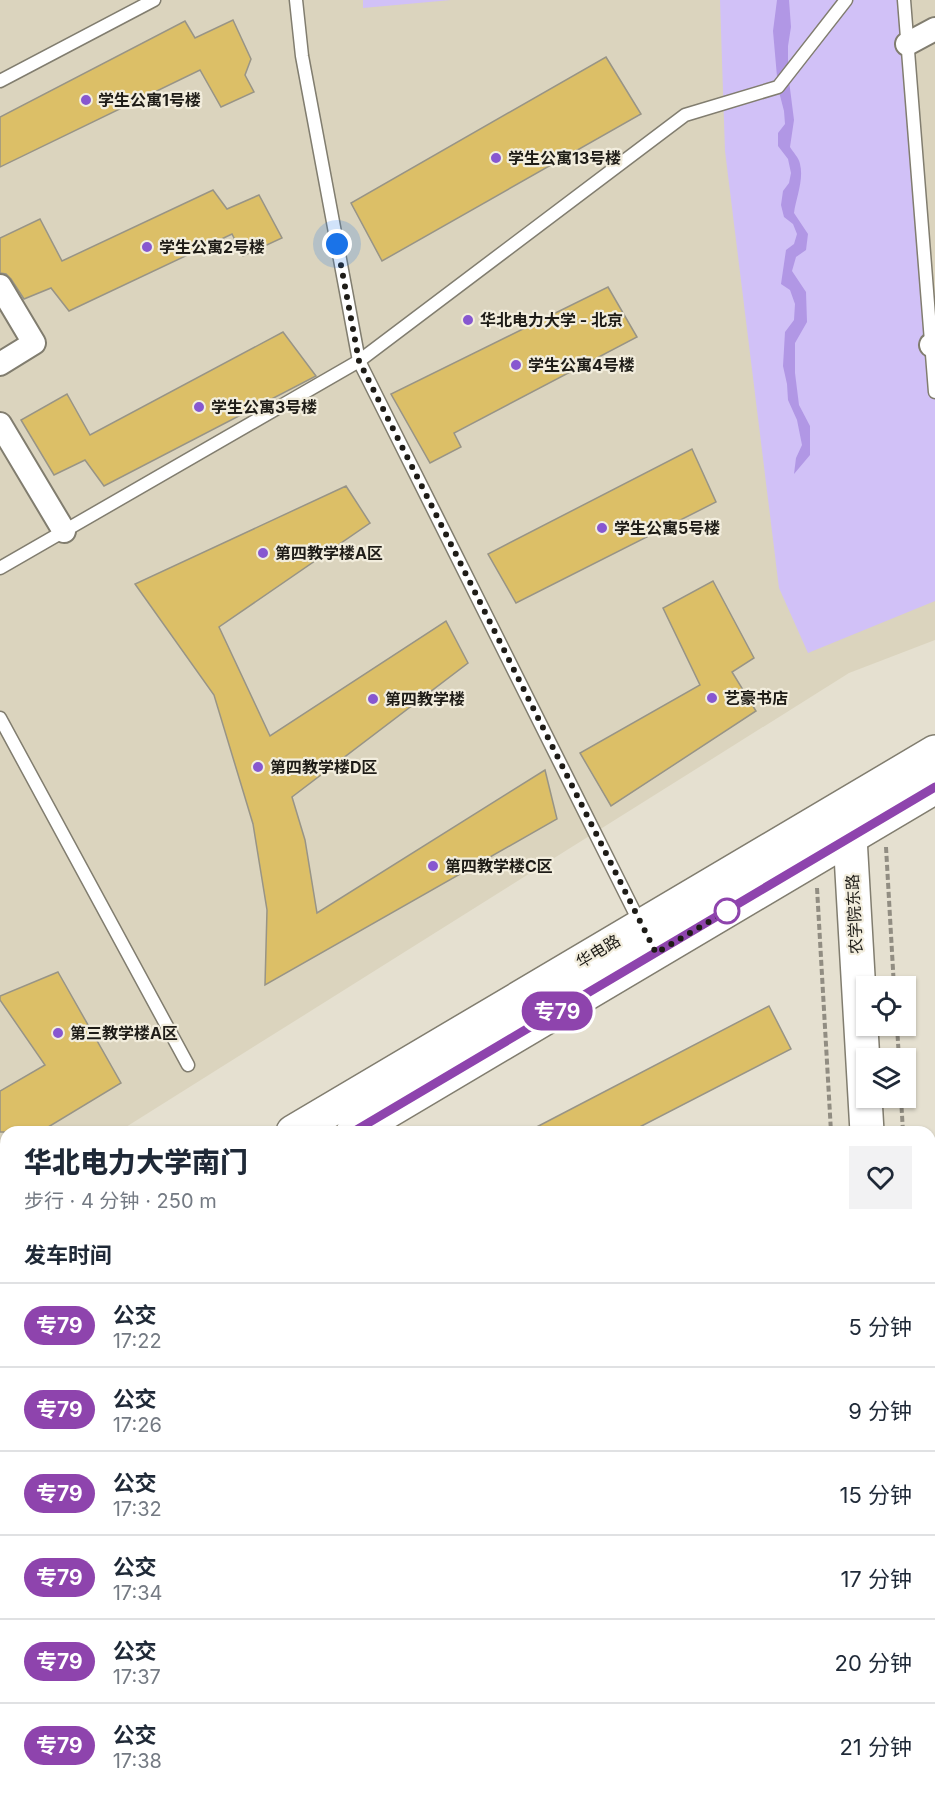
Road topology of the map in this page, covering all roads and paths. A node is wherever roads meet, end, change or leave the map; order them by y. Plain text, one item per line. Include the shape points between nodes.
1 (154, 0) edge
2 (296, 0) edge
3 (846, 0) edge
4 (904, 0) edge
5 (935, 29) edge
6 (908, 44) junction
7 (0, 81) edge
8 (929, 242) edge
9 (0, 286) edge
10 (933, 344) edge
11 (359, 361) junction
12 (0, 364) edge
13 (935, 392) edge
14 (0, 424) edge
15 (64, 531) junction
16 (0, 568) edge
17 (0, 718) edge
18 (935, 752) edge
19 (935, 787) edge
20 (848, 803) junction
21 (850, 837) junction
22 (887, 861) dead end
23 (818, 899) dead end
24 (649, 939) junction
25 (893, 976) edge
26 (188, 1065) dead end
27 (902, 1108) edge
28 (304, 1126) edge
29 (362, 1126) edge
30 (831, 1126) edge
31 (867, 1126) edge
32 (903, 1126) edge

1 - 7 lane
2 - 11 lane via 302,56
3 - 11 lane via 777,87 685,115
4 - 6 lane
5 - 6 street
6 - 8 lane
8 - 10 lane
9 - 12 street via 34,343
10 - 13 lane
11 - 15 lane
11 - 24 lane
14 - 15 street
15 - 16 lane
17 - 26 lane
18 - 20 street, 华电路
19 - 21 street, 华电路
20 - 21 street, 农学院东路
20 - 24 street, 华电路
21 - 24 street, 华电路
21 - 31 street, 农学院东路
22 - 25 path
23 - 30 path
24 - 28 street, 华电路
24 - 29 street, 华电路
27 - 32 path

